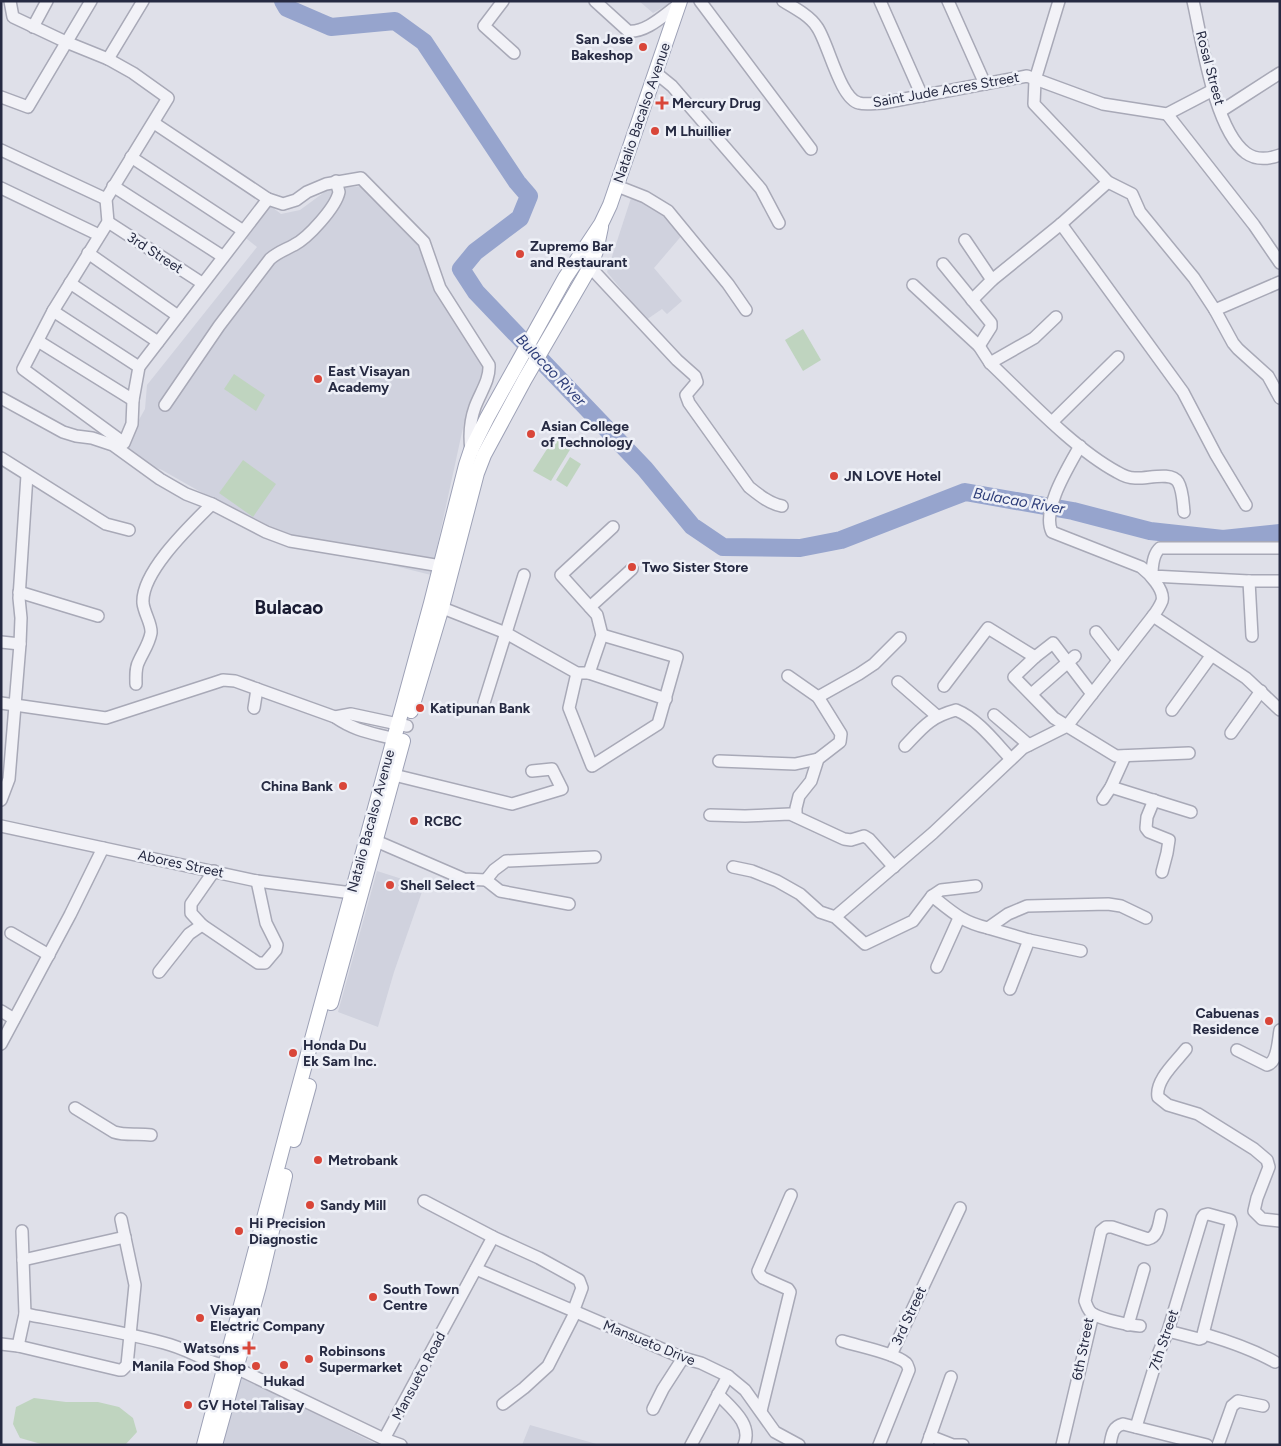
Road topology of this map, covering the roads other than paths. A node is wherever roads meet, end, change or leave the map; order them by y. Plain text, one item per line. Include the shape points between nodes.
1 (10, 1) edge
2 (47, 1) edge
3 (91, 1) edge
4 (143, 1) edge
5 (503, 1) edge
6 (594, 1) edge
7 (700, 1) edge
8 (783, 1) edge
9 (880, 1) edge
10 (948, 1) edge
11 (1059, 1) edge
12 (1193, 1) edge
13 (679, 3) edge
14 (33, 27) junction
15 (66, 42) junction
16 (514, 53) dead end
17 (108, 59) junction
18 (656, 73) junction
19 (1280, 73) edge
20 (1035, 80) junction
21 (985, 84) junction
22 (1212, 90) junction
23 (922, 96) junction
24 (1, 97) edge
25 (1221, 111) junction
26 (1167, 114) junction
27 (154, 123) junction
28 (811, 149) dead end
29 (1, 150) edge
30 (1280, 155) edge
31 (130, 158) junction
32 (336, 181) junction
33 (1108, 182) junction
34 (113, 186) junction
35 (617, 186) junction
36 (1, 188) edge
37 (106, 199) junction
38 (268, 199) junction
39 (108, 222) junction
40 (779, 223) dead end
41 (601, 224) junction
42 (1061, 224) junction
43 (242, 230) junction
44 (99, 235) junction
45 (965, 240) dead end
46 (88, 253) junction
47 (222, 256) junction
48 (577, 260) junction
49 (1280, 263) edge
50 (943, 264) dead end
51 (590, 266) junction
52 (992, 280) junction
53 (1280, 282) edge
54 (70, 283) junction
55 (202, 283) junction
56 (913, 284) dead end
57 (972, 300) junction
58 (746, 310) dead end
59 (1216, 310) junction
60 (53, 311) junction
61 (178, 316) junction
62 (1056, 316) dead end
63 (38, 341) junction
64 (158, 342) junction
65 (979, 346) junction
66 (534, 348) junction
67 (1118, 357) dead end
68 (990, 363) junction
69 (138, 368) junction
70 (1, 398) edge
71 (1280, 398) edge
72 (133, 400) junction
73 (165, 405) dead end
74 (1052, 422) junction
75 (1080, 446) junction
76 (477, 453) junction
77 (1, 458) edge
78 (27, 474) junction
79 (212, 504) junction
80 (1246, 505) dead end
81 (782, 506) dead end
82 (1184, 512) dead end
83 (612, 527) dead end
84 (129, 530) dead end
85 (1280, 548) edge
86 (441, 566) junction
87 (632, 569) dead end
88 (524, 575) dead end
89 (1152, 576) junction
90 (1249, 581) junction
91 (1280, 581) edge
92 (19, 592) junction
93 (436, 605) junction
94 (590, 607) junction
95 (98, 616) dead end
96 (1153, 616) junction
97 (1096, 632) dead end
98 (506, 633) junction
99 (602, 635) junction
100 (1252, 636) dead end
101 (900, 638) dead end
102 (1, 642) edge
103 (20, 644) junction
104 (1211, 656) junction
105 (1035, 657) junction
106 (1072, 659) junction
107 (1118, 660) junction
108 (577, 673) junction
109 (589, 673) junction
110 (788, 676) dead end
111 (898, 682) dead end
112 (136, 684) dead end
113 (944, 686) dead end
114 (257, 689) junction
115 (1035, 690) dead end
116 (1261, 691) junction
117 (1092, 694) junction
118 (818, 696) junction
119 (666, 699) junction
120 (1, 703) edge
121 (484, 703) dead end
122 (14, 704) junction
123 (254, 708) dead end
124 (1172, 710) dead end
125 (1280, 710) edge
126 (994, 715) dead end
127 (937, 716) junction
128 (335, 717) junction
129 (402, 726) junction
130 (1067, 726) junction
131 (1231, 733) dead end
132 (398, 741) junction
133 (1029, 745) junction
134 (906, 746) dead end
135 (1189, 753) dead end
136 (1125, 756) junction
137 (818, 759) junction
138 (1011, 759) junction
139 (719, 762) dead end
140 (532, 771) dead end
141 (394, 775) junction
142 (1111, 787) junction
143 (1103, 799) dead end
144 (1, 800) edge
145 (1154, 800) junction
146 (1191, 812) dead end
147 (710, 814) dead end
148 (796, 816) junction
149 (1, 826) edge
150 (376, 841) junction
151 (103, 848) junction
152 (596, 856) dead end
153 (733, 867) dead end
154 (894, 867) junction
155 (214, 871) junction
156 (1162, 872) dead end
157 (486, 880) junction
158 (257, 881) junction
159 (976, 886) dead end
160 (356, 894) junction
161 (932, 896) junction
162 (569, 904) dead end
163 (835, 918) junction
164 (959, 918) junction
165 (1146, 918) dead end
166 (202, 925) junction
167 (988, 928) junction
168 (11, 933) dead end
169 (1029, 940) junction
170 (1081, 952) dead end
171 (49, 955) junction
172 (937, 967) dead end
173 (159, 972) dead end
174 (1010, 989) dead end
175 (1, 1011) edge
176 (14, 1019) junction
177 (1280, 1030) edge
178 (1, 1044) edge
179 (1186, 1049) dead end
180 (1237, 1050) dead end
181 (74, 1108) dead end
182 (151, 1135) dead end
183 (1274, 1167) edge
184 (791, 1195) dead end
185 (424, 1201) dead end
186 (960, 1208) dead end
187 (1161, 1215) dead end
188 (120, 1219) dead end
189 (1280, 1221) edge
190 (22, 1231) dead end
191 (125, 1237) junction
192 (493, 1237) junction
193 (23, 1260) junction
194 (476, 1269) junction
195 (1144, 1269) dead end
196 (574, 1312) junction
197 (25, 1314) junction
198 (1093, 1314) junction
199 (1128, 1325) junction
200 (1140, 1326) dead end
201 (1168, 1331) junction
202 (1204, 1334) junction
203 (131, 1335) junction
204 (842, 1341) dead end
205 (1, 1344) edge
206 (18, 1346) junction
207 (891, 1355) junction
208 (682, 1358) junction
209 (1275, 1362) dead end
210 (231, 1367) junction
211 (728, 1376) junction
212 (951, 1377) dead end
213 (718, 1394) junction
214 (503, 1404) dead end
215 (1262, 1406) dead end
216 (653, 1409) dead end
217 (761, 1411) junction
218 (1136, 1427) junction
219 (384, 1439) junction
220 (746, 1441) edge
221 (929, 1441) edge
222 (204, 1445) edge
223 (214, 1445) edge
224 (401, 1445) edge
225 (691, 1445) edge
226 (799, 1445) edge
227 (879, 1445) edge
228 (963, 1445) edge
229 (1062, 1445) edge
230 (1110, 1445) edge
231 (1207, 1445) edge
232 (1218, 1445) edge

1 - 14 street via 13,17
2 - 14 street
3 - 15 street
4 - 17 street
5 - 16 street via 484,26
6 - 13 street via 633,32 651,24
7 - 28 street
8 - 23 street, Saint Jude Acres Street via 802,12 817,27 853,101 860,104 883,103
9 - 23 street
10 - 21 street
11 - 20 street
12 - 22 street, Rosal Street
13 - 18 main road, Natalio Bacalso Avenue
14 - 15 street
15 - 17 street
15 - 24 street via 28,107
17 - 27 street via 168,98
18 - 35 main road, Natalio Bacalso Avenue
18 - 40 street via 672,86 761,189
19 - 25 street
20 - 21 street, Saint Jude Acres Street via 1027,76
20 - 26 street, Saint Jude Acres Street via 1103,104
20 - 33 street via 1034,104
21 - 23 street, Saint Jude Acres Street
22 - 25 street, Rosal Street
22 - 26 street
25 - 30 street, Rosal Street via 1236,143 1247,154 1269,159
26 - 49 street
27 - 31 street
27 - 38 street
29 - 37 street
31 - 34 street
31 - 43 street
32 - 38 street via 283,204
32 - 73 street via 339,192 333,205 303,239 270,259
32 - 76 street via 361,178 424,242 440,288 489,365 490,373 468,435
33 - 42 street
33 - 59 street via 1132,194 1140,212
34 - 37 street
34 - 47 street
35 - 41 main road, Natalio Bacalso Avenue
35 - 58 street via 645,197 668,212
36 - 44 street
37 - 39 street
38 - 43 street
39 - 44 street
39 - 55 street, 3rd Street
41 - 48 main road, Natalio Bacalso Avenue
41 - 51 main road, Natalio Bacalso Avenue
42 - 52 street
42 - 80 street via 1183,392
43 - 47 street
44 - 46 street
45 - 52 street
46 - 54 street
46 - 61 street
47 - 55 street
48 - 51 main road
48 - 66 main road, Natalio Bacalso Avenue
50 - 57 street
51 - 66 main road, Natalio Bacalso Avenue
51 - 81 street via 695,376 696,382 686,395 689,403 749,487
52 - 57 street
53 - 59 street
54 - 60 street
54 - 64 street
55 - 61 street
56 - 65 street
57 - 65 street via 992,325
59 - 71 street via 1233,343 1268,376
60 - 63 street
60 - 69 street
61 - 64 street
62 - 68 street via 1034,338
63 - 72 street
63 - 72 street via 23,369 124,443 132,424
64 - 69 street
65 - 68 street
66 - 76 main road, Natalio Bacalso Avenue via 525,378
66 - 76 main road, Natalio Bacalso Avenue via 513,372
67 - 74 street
68 - 74 street
69 - 72 street
70 - 79 street via 62,432 113,445 160,479
74 - 75 street
75 - 82 street via 1102,463 1133,478 1168,476 1177,480
75 - 89 street via 1057,487 1049,527 1052,532 1141,567
76 - 86 main road, Natalio Bacalso Avenue via 459,488
76 - 93 main road, Natalio Bacalso Avenue via 472,491
77 - 78 street
78 - 84 street via 106,524
78 - 92 street
79 - 86 street via 290,542
79 - 112 street via 182,533 147,584 143,603 151,630 138,662
83 - 94 street via 561,575
85 - 89 street via 1160,548 1156,552
86 - 93 main road, Natalio Bacalso Avenue
87 - 94 street
88 - 98 street
89 - 90 street
89 - 96 street via 1162,595
90 - 91 street
90 - 100 street
92 - 95 street
92 - 103 street
93 - 98 street
93 - 129 main road, Natalio Bacalso Avenue
94 - 99 street via 597,615
96 - 104 street
96 - 107 street
97 - 107 street
98 - 108 street
98 - 121 street
99 - 109 street
99 - 119 street via 677,657
101 - 118 street via 874,664
102 - 103 street
103 - 122 street
104 - 116 street
104 - 124 street
105 - 106 street via 1053,642
105 - 113 street via 988,628
105 - 130 street via 1014,675 1014,679 1054,718
106 - 115 street
106 - 117 street
107 - 117 street
108 - 109 street
108 - 119 street via 569,708 592,766 658,724
109 - 119 street
110 - 118 street
111 - 127 street
114 - 122 street via 223,680 106,718
114 - 123 street
114 - 128 street
116 - 125 street
116 - 131 street
117 - 130 street
118 - 137 street via 841,734 840,742
120 - 122 street
122 - 144 street via 9,779
126 - 133 street
127 - 134 street
127 - 138 street via 956,710 964,714
128 - 129 street via 351,714
128 - 132 street via 361,732
129 - 132 main road, Natalio Bacalso Avenue
130 - 133 street
130 - 136 street via 1116,756
132 - 141 main road, Natalio Bacalso Avenue
132 - 160 main road, Natalio Bacalso Avenue
133 - 138 street
135 - 136 street
136 - 142 street
137 - 139 street via 795,764
137 - 148 street via 811,781 799,796
138 - 154 street
140 - 141 street via 552,769 562,789 512,804
141 - 150 main road, Natalio Bacalso Avenue
142 - 143 street
142 - 145 street
145 - 146 street
145 - 156 street via 1146,828 1169,840
147 - 148 street
148 - 154 street via 844,839 864,836
149 - 151 street, Abores Street
150 - 157 street via 464,879
150 - 160 main road, Natalio Bacalso Avenue
151 - 155 street, Abores Street
151 - 171 street
152 - 157 street via 506,860
153 - 163 street via 777,881 800,894 820,912
154 - 163 street
155 - 158 street, Abores Street
155 - 166 street via 191,904 191,913
157 - 162 street via 500,891
158 - 160 street, Abores Street
158 - 166 street via 266,923 277,945 264,963 258,963
159 - 161 street via 941,890
160 - 210 main road, Natalio Bacalso Avenue via 259,1286
161 - 163 street via 913,921 867,944
161 - 164 street
164 - 167 street
164 - 172 street
165 - 167 street via 1108,904 1027,906
166 - 173 street via 189,934
167 - 169 street
168 - 171 street
169 - 170 street
169 - 174 street
171 - 176 street
175 - 176 street
176 - 178 street
177 - 180 street via 1274,1061 1270,1065
179 - 183 street via 1162,1079 1158,1097 1168,1105 1198,1114 1254,1149
181 - 182 street via 114,1132
183 - 189 street via 1257,1198 1254,1211 1262,1219
184 - 217 street via 758,1271 763,1278 790,1292
185 - 192 street
186 - 207 street, 3rd Street
187 - 198 street, 6th Street via 1153,1238 1112,1227 1101,1231 1085,1301
188 - 191 street
190 - 193 street
191 - 193 street
191 - 203 street via 135,1285
192 - 194 street, Mansueto Road
192 - 196 street via 579,1280 582,1288
193 - 197 street
194 - 196 street, Mansueto Drive
194 - 219 street, Mansueto Road
195 - 199 street
196 - 208 street, Mansueto Drive
196 - 214 street via 548,1366
197 - 203 street
197 - 206 street
198 - 199 street
198 - 229 street, 6th Street
199 - 200 street
201 - 202 street via 1199,1338
201 - 202 street, 7th Street via 1202,1218 1208,1214 1226,1218 1231,1224
201 - 218 street, 7th Street via 1158,1352
202 - 209 street via 1232,1342
203 - 206 street via 127,1365 122,1370
203 - 210 street via 169,1344
204 - 207 street
205 - 206 street
207 - 227 street, 3rd Street via 907,1363 909,1370
208 - 211 street, Mansueto Drive
208 - 216 street
210 - 219 street
210 - 222 main road, Natalio Bacalso Avenue
210 - 223 main road, Natalio Bacalso Avenue
211 - 213 street
211 - 217 street, Mansueto Drive via 745,1390
212 - 221 street
213 - 220 street via 746,1427
213 - 225 street
215 - 232 street via 1234,1403
217 - 226 street, Mansueto Drive via 775,1432
218 - 230 street via 1116,1426
218 - 231 street
219 - 224 street
221 - 228 street

